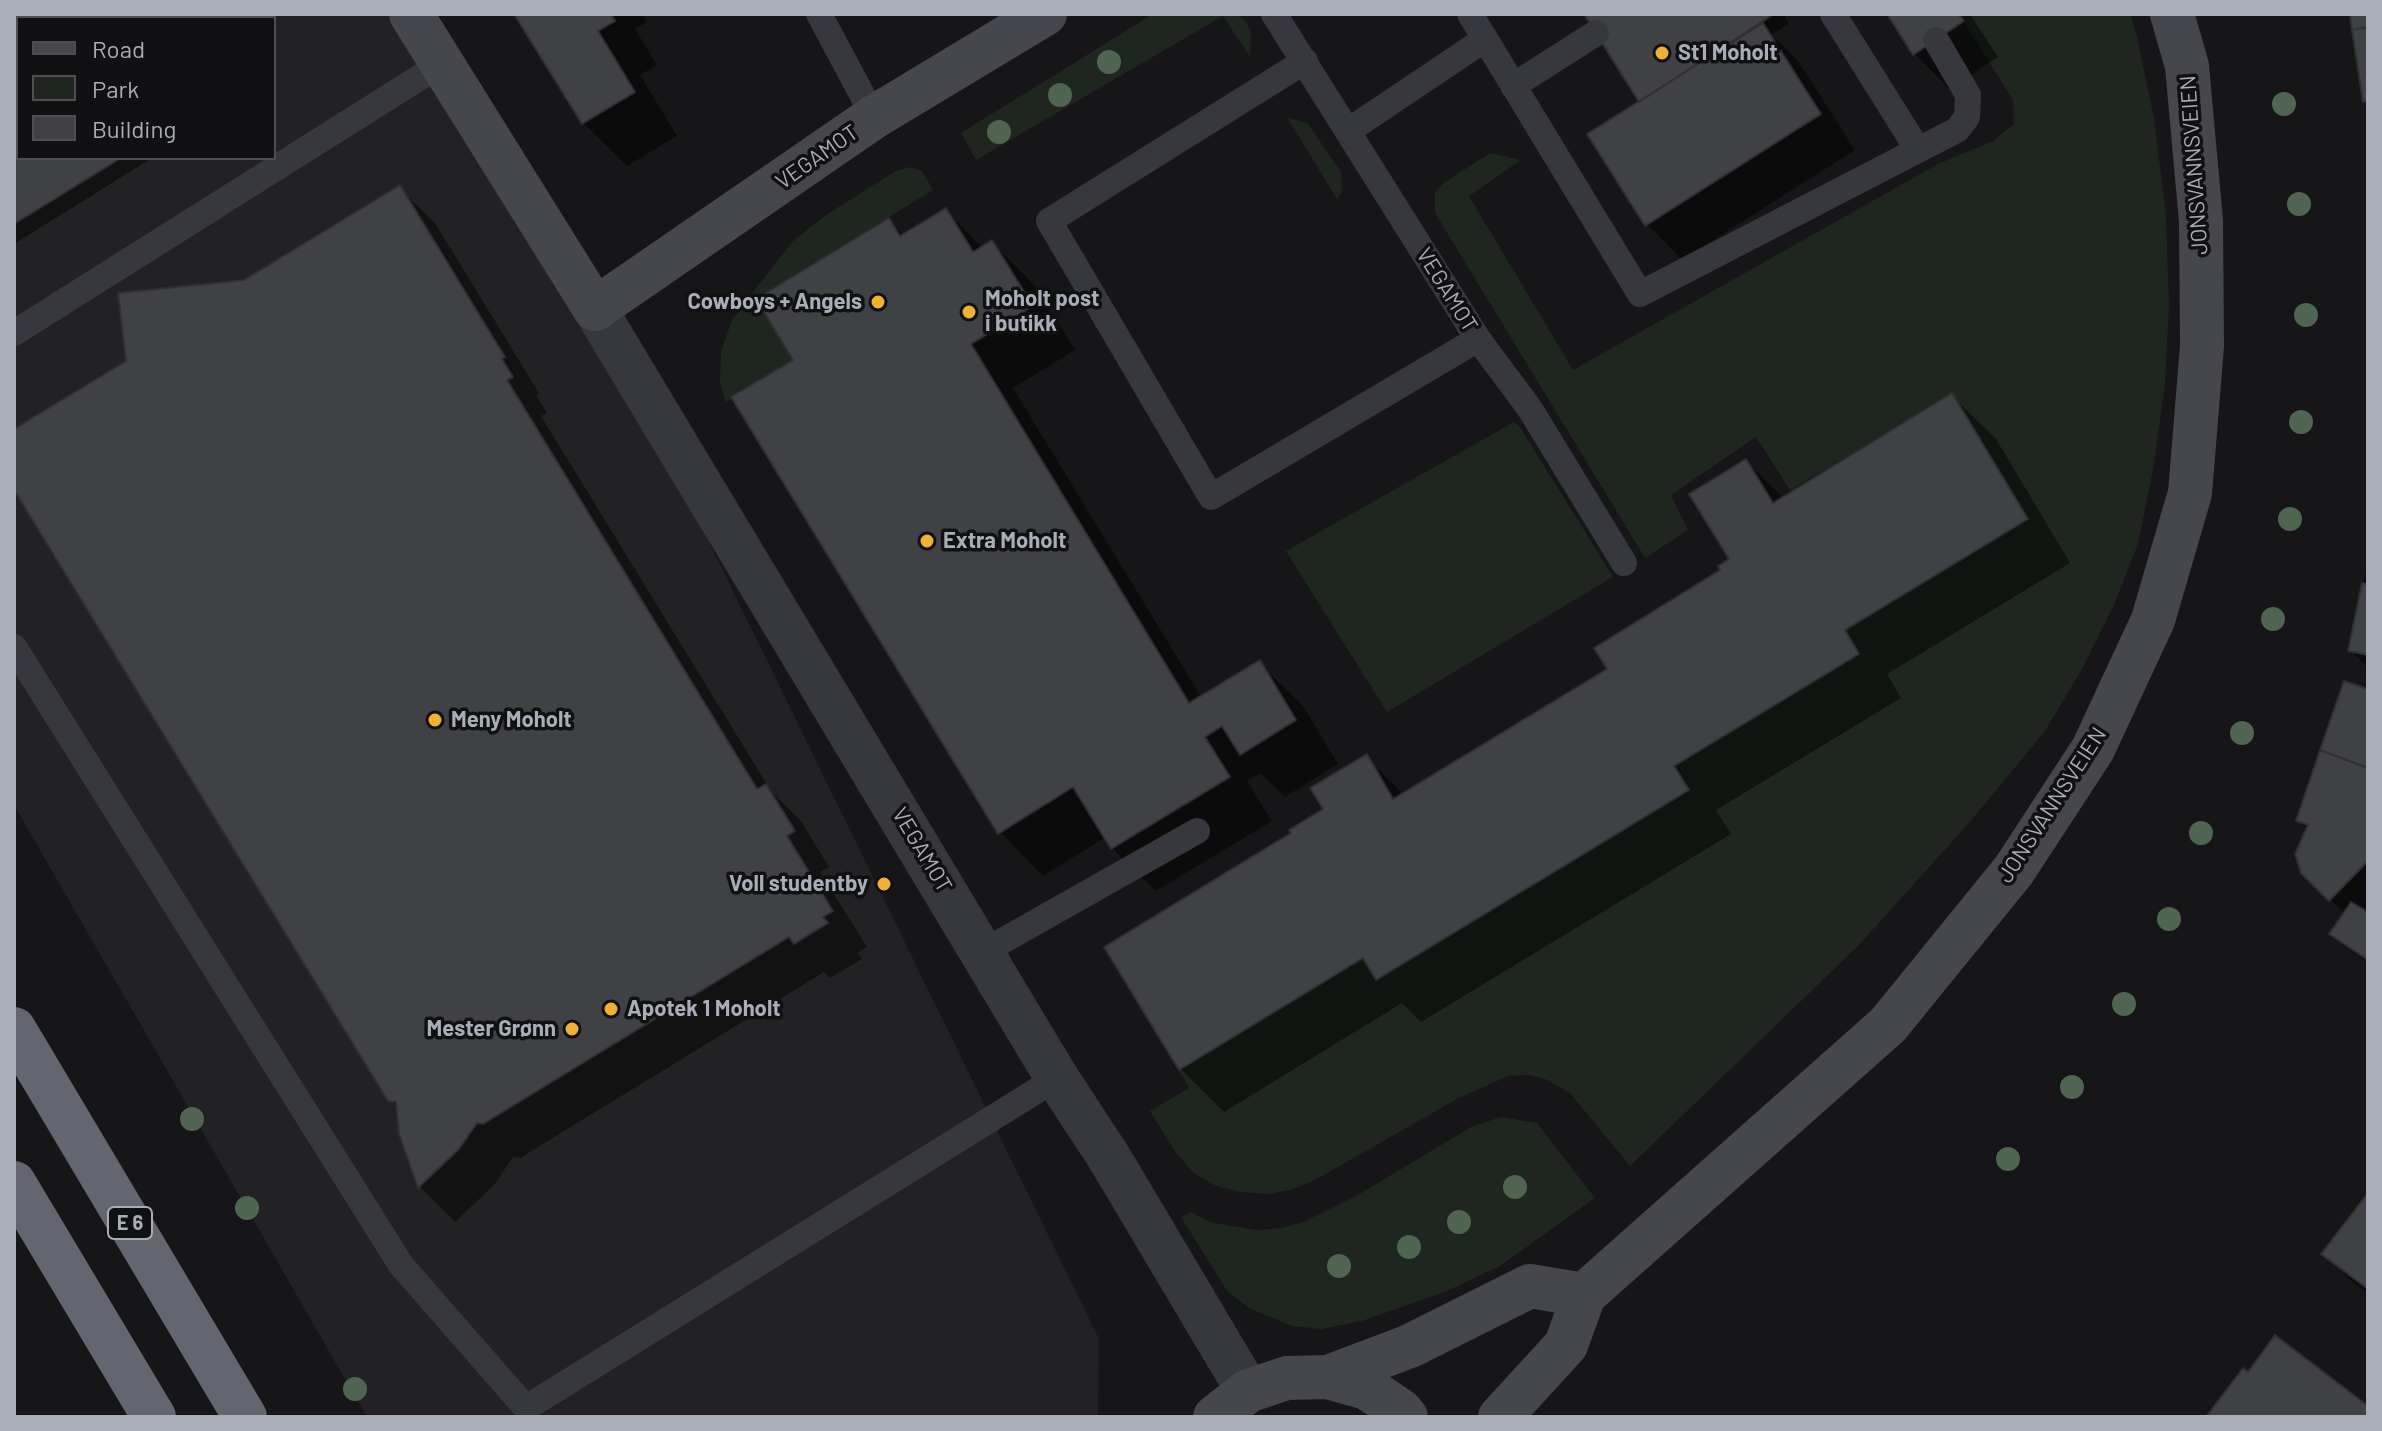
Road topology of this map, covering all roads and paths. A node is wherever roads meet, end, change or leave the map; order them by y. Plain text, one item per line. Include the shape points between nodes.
1 (411, 14) edge
2 (819, 14) edge
3 (1045, 14) edge
4 (1274, 14) edge
5 (1470, 14) edge
6 (1833, 14) edge
7 (2172, 14) edge
8 (1596, 33) dead end
9 (1485, 39) junction
10 (1936, 40) dead end
11 (1305, 61) junction
12 (441, 64) junction
13 (1513, 86) junction
14 (874, 117) junction
15 (1348, 131) junction
16 (1918, 150) junction
17 (595, 309) junction
18 (14, 333) edge
19 (1478, 339) junction
20 (1624, 563) dead end
21 (14, 647) edge
22 (1197, 831) dead end
23 (983, 952) junction
24 (14, 1029) edge
25 (1057, 1078) junction
26 (14, 1183) edge
27 (1584, 1295) junction
28 (1328, 1377) junction
29 (1232, 1404) edge
30 (154, 1417) edge
31 (245, 1417) edge
32 (1406, 1417) edge
33 (1500, 1417) edge

1 - 12 main road, VEGAMOT
2 - 14 lane
3 - 14 main road, VEGAMOT
4 - 11 lane, VEGAMOT
5 - 9 lane
6 - 16 lane
7 - 27 main road, JONSVANNSVEIEN via 2189,82 2201,221 2202,346 2190,493 2147,634 2093,749 2014,870 1888,1025
8 - 13 lane
9 - 13 lane
9 - 15 lane
10 - 16 lane via 1968,95 1967,117 1957,130
11 - 15 lane, VEGAMOT
11 - 19 lane via 1049,221 1211,497
12 - 17 main road, VEGAMOT
12 - 18 lane
13 - 16 lane via 1640,294
14 - 17 main road, VEGAMOT
15 - 19 lane, VEGAMOT
17 - 23 street, VEGAMOT
19 - 20 lane, VEGAMOT via 1530,409
21 - 25 lane via 401,1265 526,1408
22 - 23 lane
23 - 25 street, VEGAMOT
24 - 31 highway, E 6
25 - 29 street, VEGAMOT via 1110,1159
26 - 30 highway
27 - 28 main road via 1530,1286 1410,1346
27 - 33 main road, JONSVANNSVEIEN via 1566,1345
28 - 29 main road via 1287,1378
28 - 32 main road via 1367,1388

